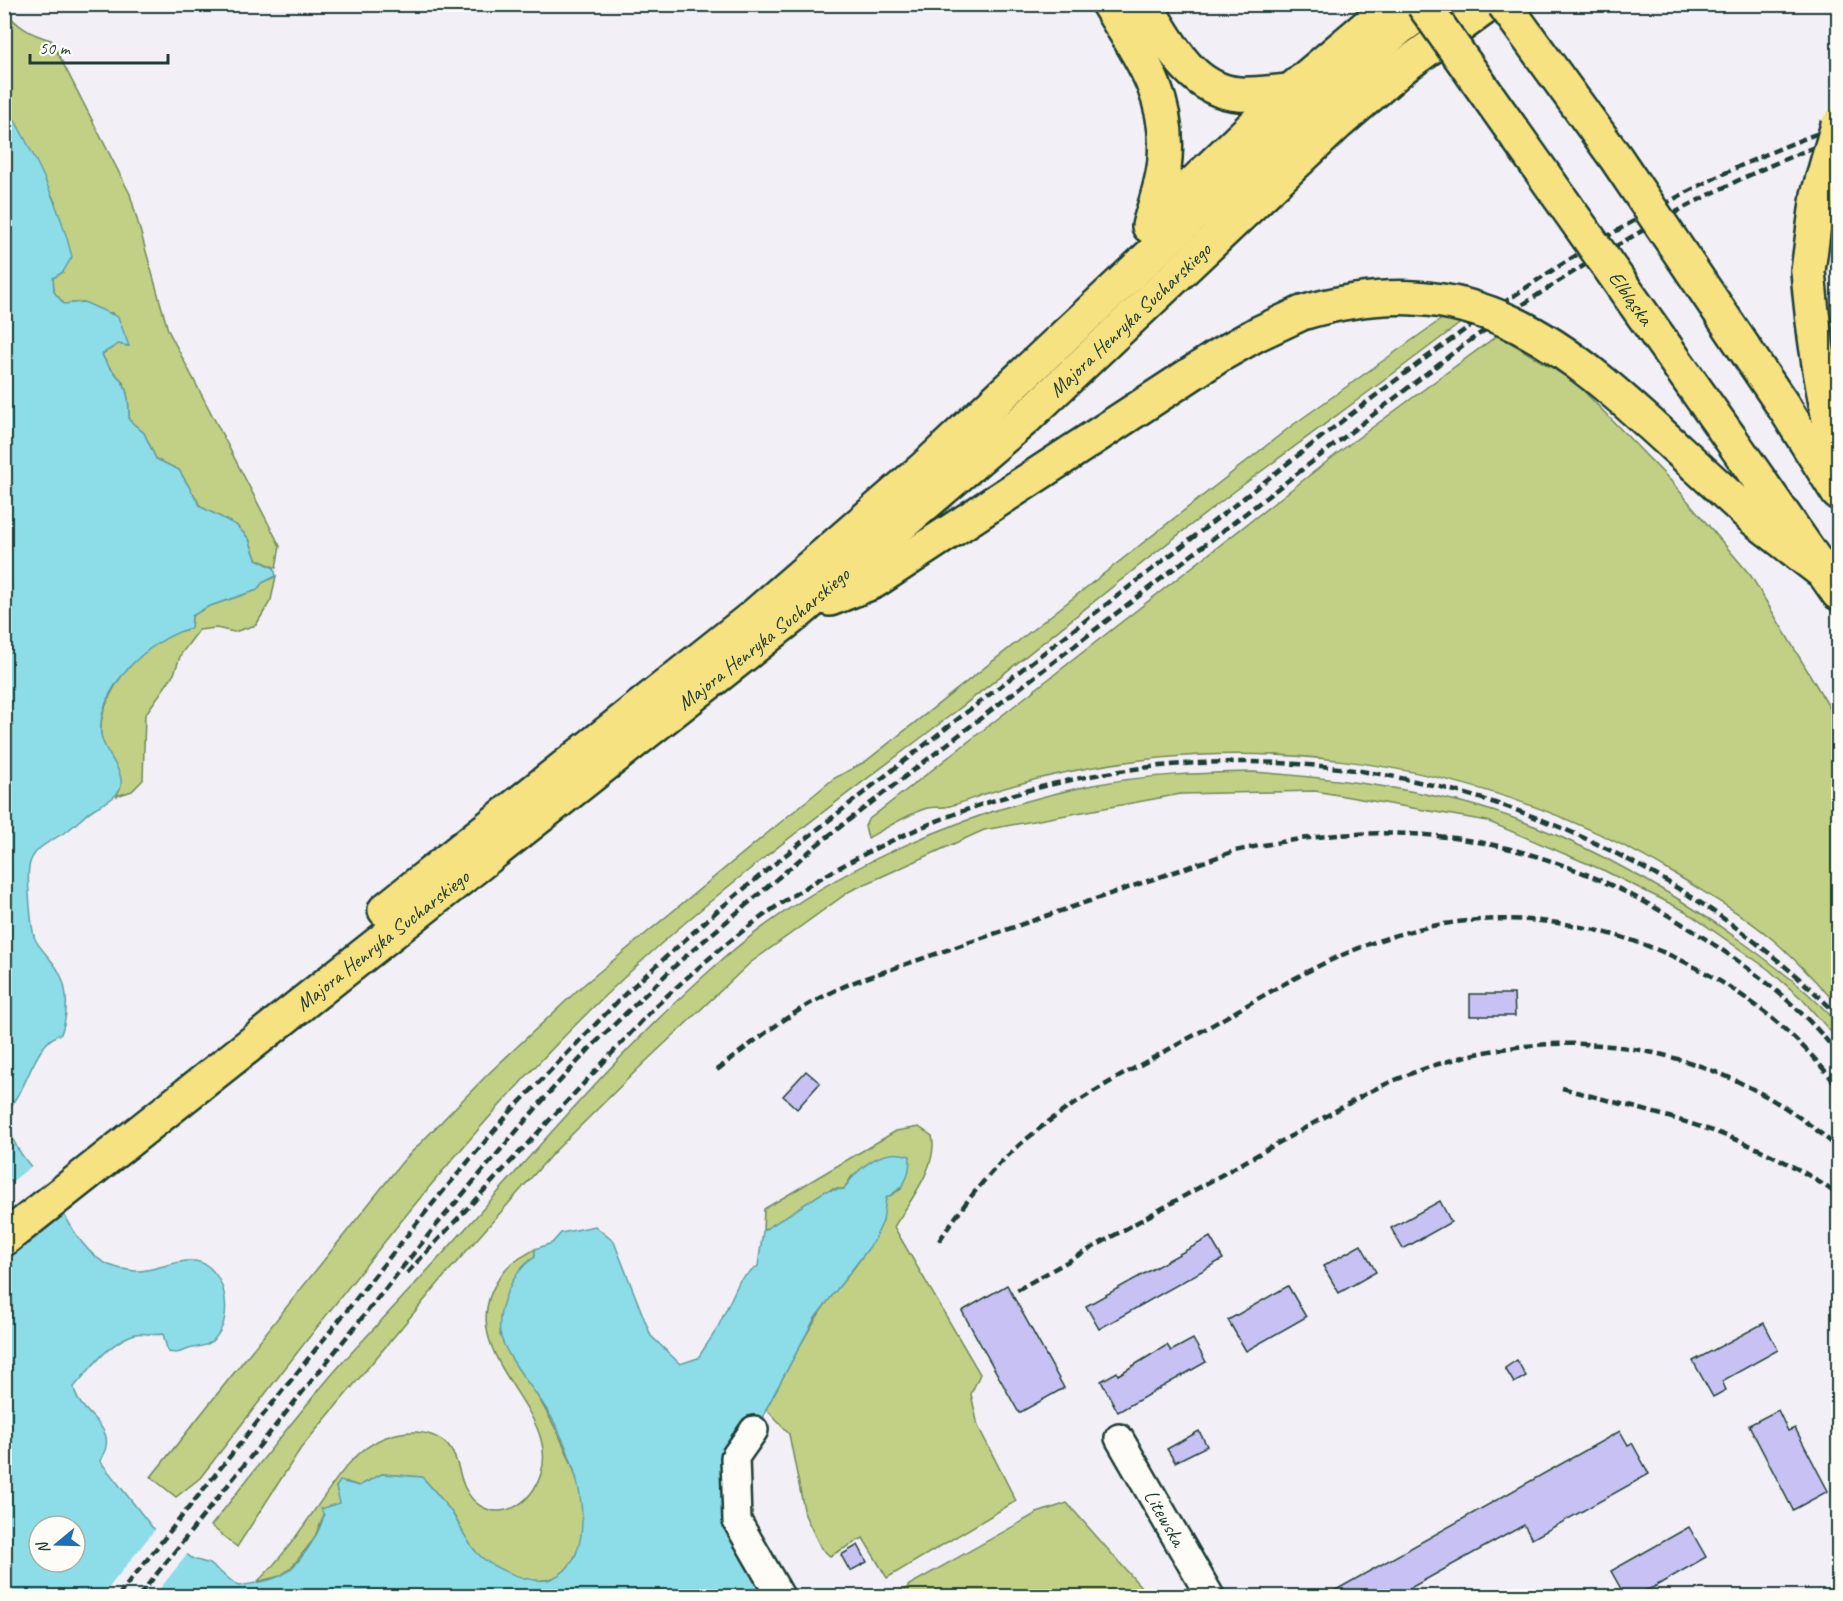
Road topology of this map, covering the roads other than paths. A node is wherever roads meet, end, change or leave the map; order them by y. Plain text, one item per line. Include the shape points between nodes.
1 (1107, 4) edge
2 (1145, 4) edge
3 (1393, 4) edge
4 (1423, 4) edge
5 (1432, 4) edge
6 (1490, 4) edge
7 (1504, 4) edge
8 (1290, 91) junction
9 (1839, 125) edge
10 (1149, 226) junction
11 (1839, 459) edge
12 (923, 469) junction
13 (1839, 493) edge
14 (1832, 583) edge
15 (801, 610) junction
16 (376, 932) junction
17 (4, 1210) edge
18 (4, 1239) edge
19 (754, 1430) dead end
20 (1119, 1438) dead end
21 (780, 1596) edge
22 (1210, 1596) edge

1 - 10 main road via 1160,96 1166,159
2 - 8 main road via 1176,54 1202,81 1237,94
3 - 8 main road
4 - 14 main road, Elbląska, bridge
5 - 12 main road, Majora Henryka Sucharskiego via 1318,97
6 - 15 main road, Majora Henryka Sucharskiego via 1403,67 1338,123 1026,418
7 - 13 main road, bridge via 1622,167
8 - 10 main road
9 - 11 main road, bridge via 1818,195 1809,271 1822,392
10 - 12 main road via 955,408
12 - 16 main road, Majora Henryka Sucharskiego via 754,616
14 - 15 main road, bridge via 1754,519 1625,401 1554,344 1485,311 1400,296 1356,300 1302,314 1257,334 873,582
15 - 16 main road, Majora Henryka Sucharskiego
16 - 17 main road, Majora Henryka Sucharskiego
16 - 18 main road, Majora Henryka Sucharskiego
19 - 21 street via 735,1457 737,1521
20 - 22 street, Litewska

